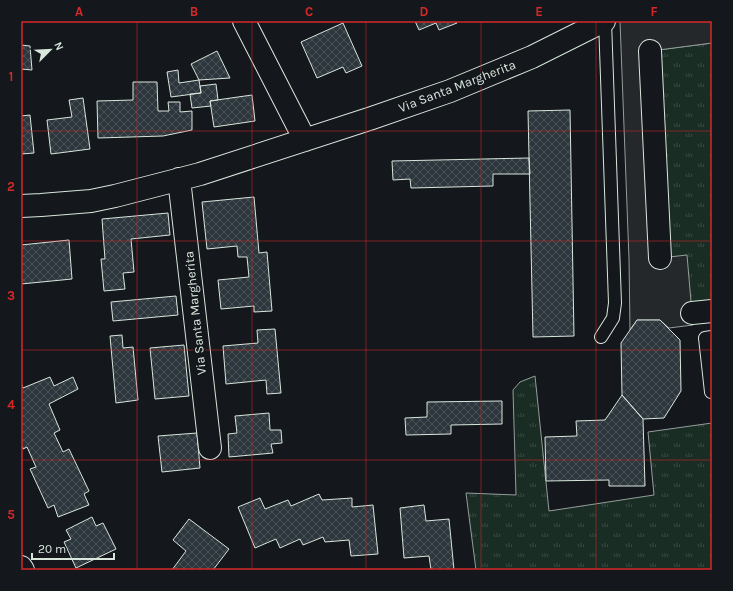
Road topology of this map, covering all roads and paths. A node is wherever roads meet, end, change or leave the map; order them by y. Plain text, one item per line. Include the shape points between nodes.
1 (244, 21) edge
2 (605, 21) edge
3 (650, 50) dead end
4 (305, 140) junction
5 (180, 179) junction
6 (21, 206) edge
7 (660, 258) dead end
8 (601, 337) dead end
9 (712, 337) edge
10 (712, 392) edge
11 (210, 448) dead end
12 (21, 567) edge
13 (22, 570) edge

1 - 4 street
2 - 4 street, Via Santa Margherita via 532,57 450,91
2 - 8 lane, Via Santa Margherita via 615,304 613,318
3 - 7 street
4 - 5 street, Via Santa Margherita
5 - 6 street, Via Santa Margherita via 91,201
5 - 11 street, Via Santa Margherita
9 - 10 lane via 705,338
12 - 13 street

